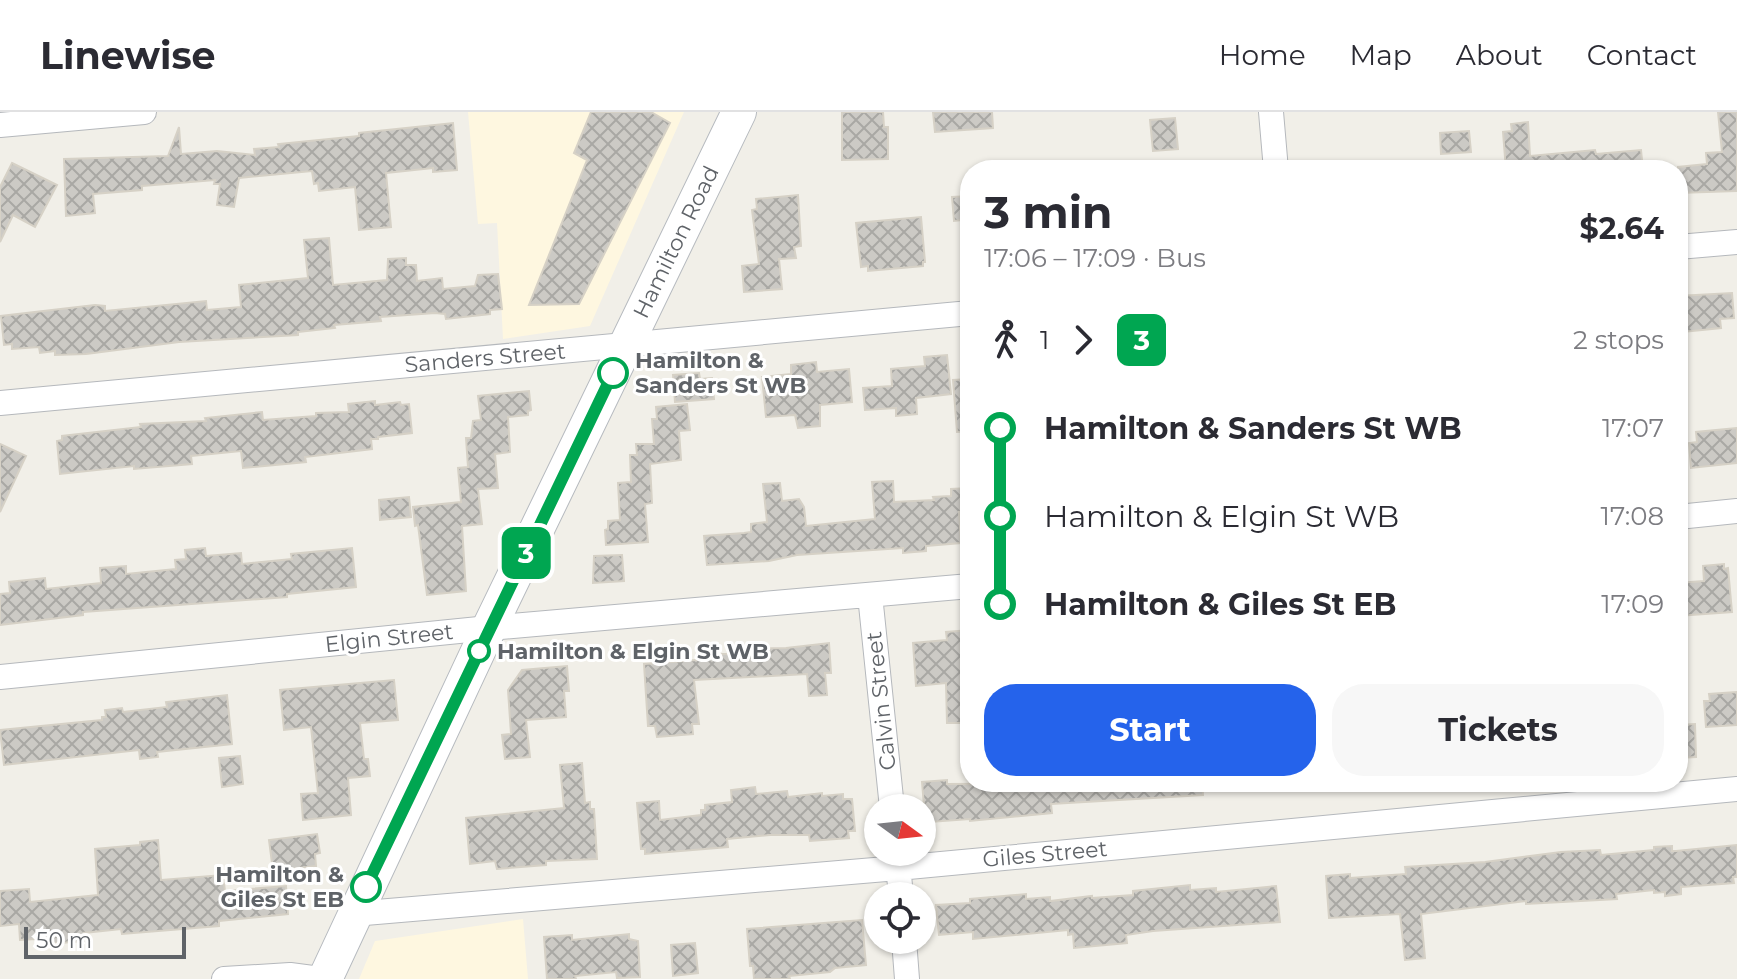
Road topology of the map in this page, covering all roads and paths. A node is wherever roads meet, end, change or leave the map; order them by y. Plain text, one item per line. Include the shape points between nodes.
1 (144, 112) edge
2 (739, 112) edge
3 (1271, 112) edge
4 (0, 125) edge
5 (1275, 160) edge
6 (1737, 242) edge
7 (1688, 246) edge
8 (960, 314) edge
9 (626, 345) junction
10 (0, 403) edge
11 (1737, 511) edge
12 (1688, 516) edge
13 (960, 587) edge
14 (870, 595) junction
15 (489, 628) junction
16 (0, 677) edge
17 (1737, 789) edge
18 (891, 794) edge
19 (936, 857) edge
20 (864, 863) edge
21 (353, 914) junction
22 (905, 954) edge
23 (224, 979) edge
24 (323, 979) edge
25 (907, 979) edge

1 - 4 street
2 - 9 main road, Hamilton Road
3 - 5 street
6 - 7 street
8 - 9 street, Sanders Street
9 - 10 street, Sanders Street
9 - 15 main road, Hamilton Road
11 - 12 street
13 - 14 street, Elgin Street
14 - 15 street, Elgin Street
14 - 18 street, Calvin Street
15 - 16 street, Elgin Street
15 - 21 main road, Hamilton Road
17 - 19 street, Giles Street
20 - 21 street, Giles Street
21 - 24 main road, Hamilton Road
22 - 25 street
23 - 24 street

